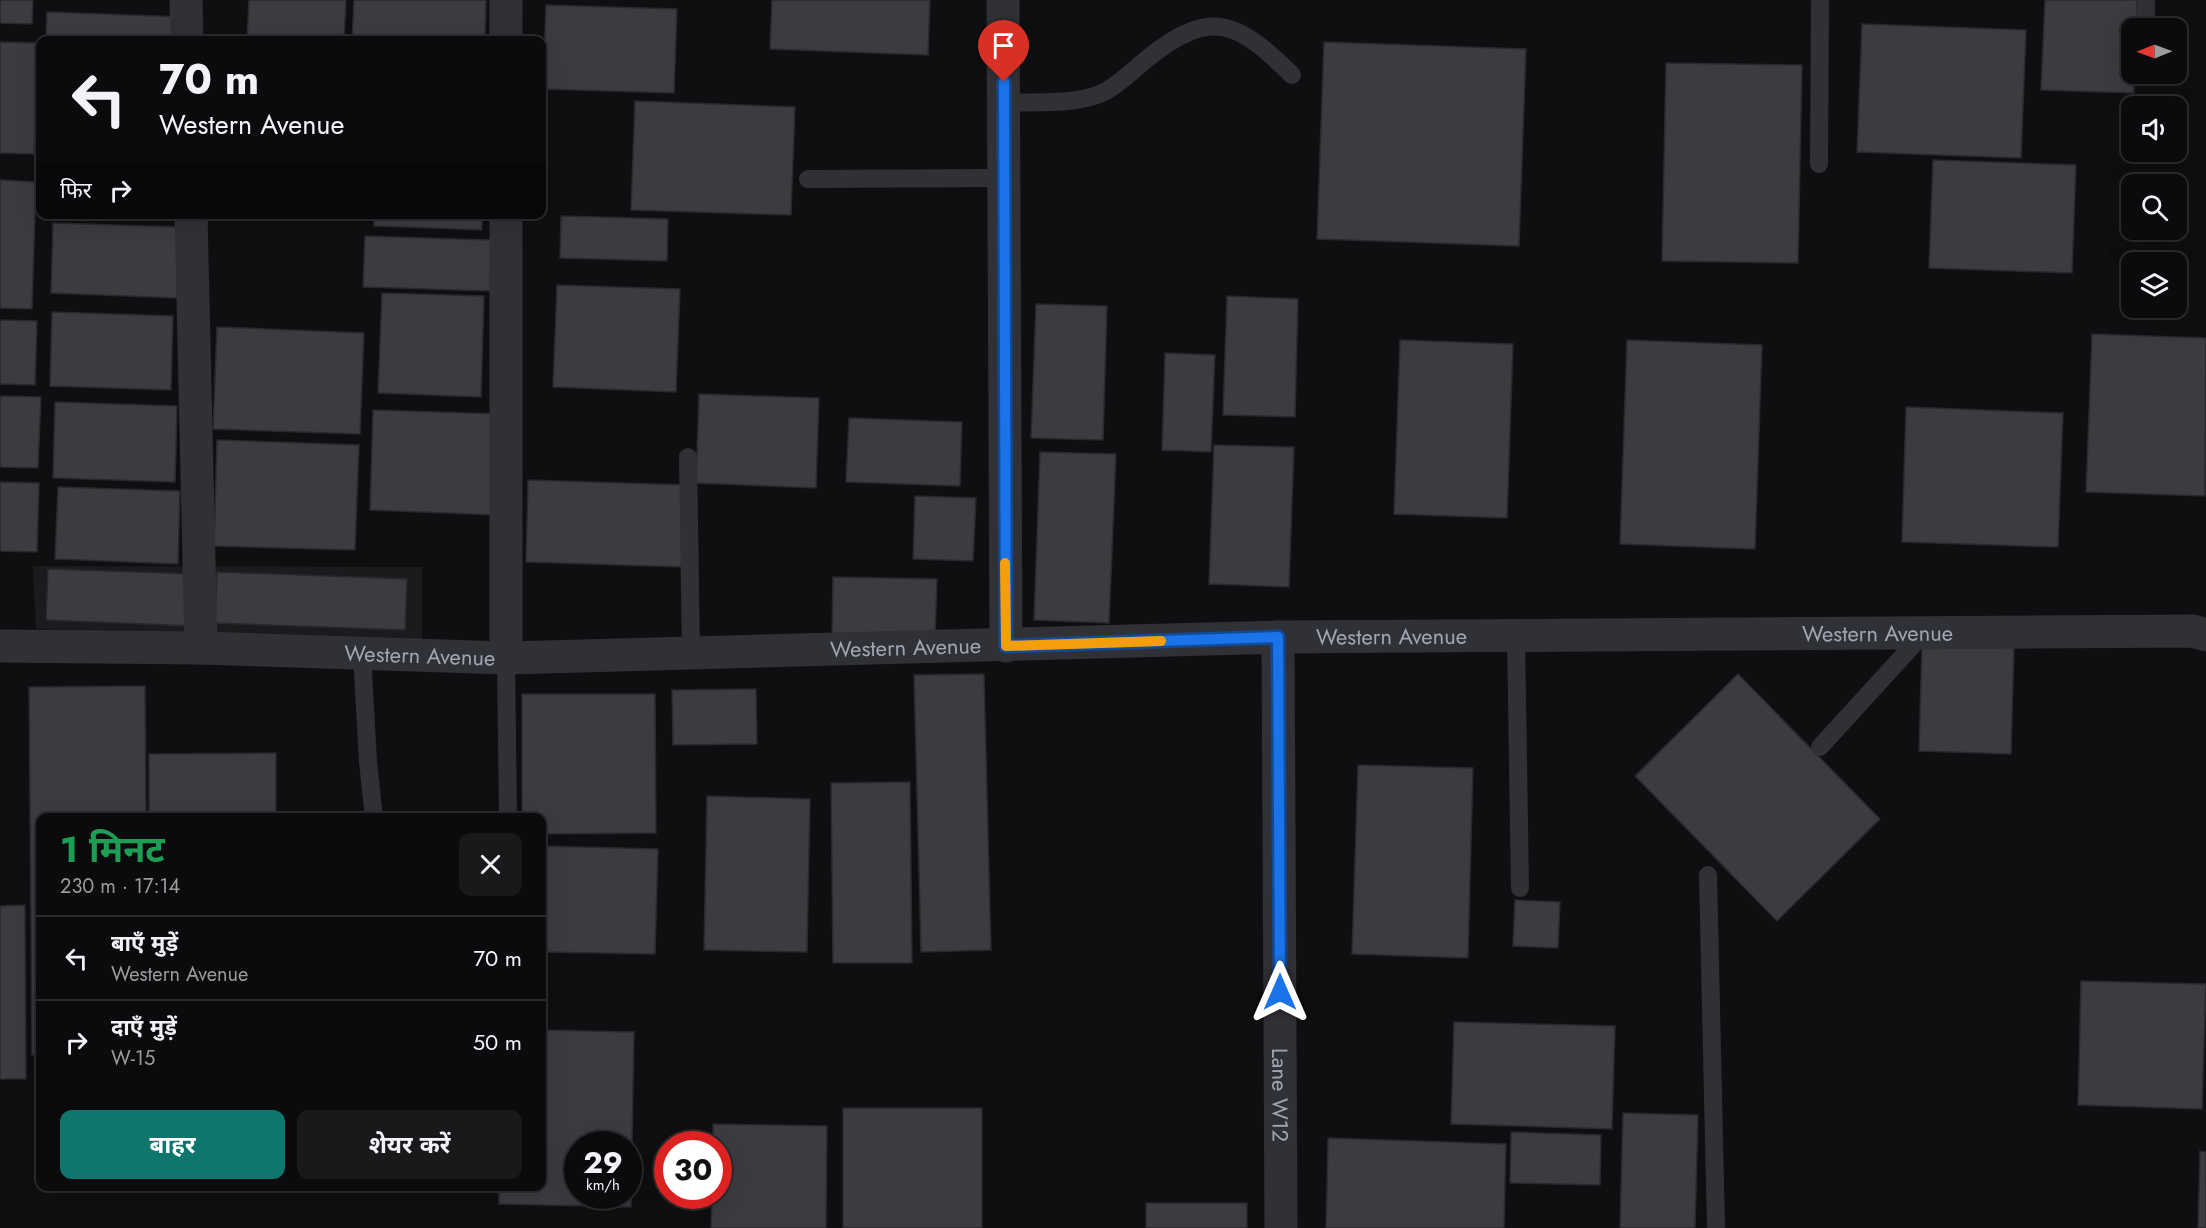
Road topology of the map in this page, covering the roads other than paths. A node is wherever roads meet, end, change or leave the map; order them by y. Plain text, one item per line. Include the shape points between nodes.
1 (186, 0) edge
2 (506, 0) edge
3 (1003, 0) edge
4 (1820, 0) edge
5 (2146, 0) edge
6 (2146, 18) edge
7 (187, 36) edge
8 (506, 36) edge
9 (1292, 75) dead end
10 (1004, 103) junction
11 (1819, 164) dead end
12 (1004, 178) junction
13 (808, 179) dead end
14 (191, 219) edge
15 (506, 219) edge
16 (688, 457) dead end
17 (1924, 633) junction
18 (2206, 635) edge
19 (1516, 636) junction
20 (1278, 637) junction
21 (0, 646) edge
22 (1006, 646) junction
23 (201, 648) junction
24 (362, 653) junction
25 (691, 654) junction
26 (506, 658) junction
27 (1820, 747) dead end
28 (373, 813) edge
29 (507, 813) edge
30 (1708, 875) dead end
31 (1520, 888) dead end
32 (1281, 1228) edge
33 (1716, 1228) edge

1 - 7 street
2 - 8 street
3 - 10 street
4 - 11 lane
5 - 6 lane
9 - 10 lane via 1258,42 1217,27 1195,28 1164,45 1104,92 1089,98
10 - 12 street
12 - 13 lane
12 - 22 street
14 - 23 street
15 - 26 street
16 - 25 lane
17 - 18 street, Western Avenue via 2193,631
17 - 19 street, Western Avenue
17 - 27 lane
19 - 20 street, Western Avenue
19 - 31 lane
20 - 22 street, Western Avenue
20 - 32 street, Lane W12
21 - 23 street, Western Avenue
22 - 25 street, Western Avenue
23 - 24 street, Western Avenue
24 - 26 street, Western Avenue
24 - 28 lane
25 - 26 street, Western Avenue
26 - 29 lane
30 - 33 lane

